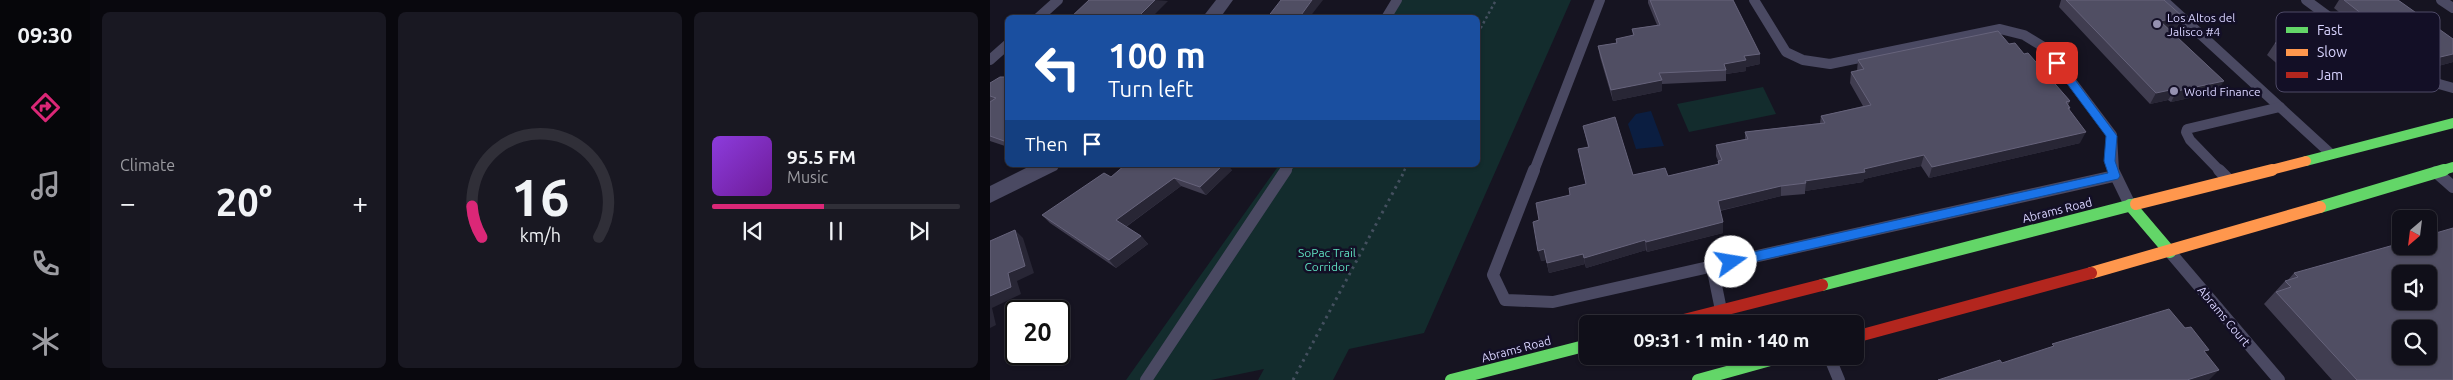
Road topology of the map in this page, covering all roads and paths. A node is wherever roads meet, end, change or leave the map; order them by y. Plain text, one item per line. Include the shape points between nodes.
1 (1058, 0) edge
2 (1225, 0) edge
3 (1397, 0) edge
4 (1496, 0) edge
5 (1600, 0) edge
6 (1754, 0) edge
7 (2163, 0) edge
8 (2306, 0) edge
9 (2441, 0) edge
10 (2453, 8) edge
11 (2322, 12) edge
12 (1041, 15) edge
13 (1212, 15) edge
14 (1388, 15) edge
15 (1480, 29) edge
16 (1005, 47) edge
17 (990, 60) edge
18 (2440, 84) edge
19 (2453, 88) edge
20 (2280, 107) junction
21 (2453, 123) edge
22 (2331, 154) junction
23 (1046, 167) edge
24 (1288, 167) edge
25 (1406, 167) edge
26 (2453, 167) edge
27 (2436, 172) junction
28 (2114, 176) junction
29 (2229, 180) junction
30 (2453, 186) edge
31 (990, 195) edge
32 (2130, 205) junction
33 (2170, 252) junction
34 (1712, 266) junction
35 (1721, 310) junction
36 (1702, 315) edge
37 (1864, 335) edge
38 (1579, 347) edge
39 (1752, 365) edge
40 (1833, 365) edge
41 (1146, 380) edge
42 (1293, 380) edge
43 (1451, 380) edge
44 (1698, 380) edge
45 (1839, 380) edge
46 (2279, 380) edge

1 - 12 lane
2 - 13 street
3 - 14 lane
4 - 15 path
5 - 34 lane via 1493,275 1505,300 1554,302
6 - 28 lane via 1786,52 1803,60 1830,64 2000,29 2024,35 2046,49 2112,136 2110,161
7 - 20 lane
8 - 11 lane
9 - 10 lane
16 - 17 lane
18 - 19 lane
20 - 22 lane
20 - 29 lane via 2187,129 2190,140
21 - 22 main road, Abrams Road
22 - 29 main road, Abrams Road
23 - 31 street
24 - 41 lane
25 - 42 path
26 - 27 main road
27 - 30 lane
27 - 33 main road
28 - 32 lane
28 - 34 lane
29 - 32 main road, Abrams Road
32 - 33 main road
32 - 35 main road, Abrams Road
33 - 37 main road
33 - 46 lane, Abrams Court
34 - 35 lane
35 - 36 main road, Abrams Road
38 - 43 main road, Abrams Road
39 - 44 main road
40 - 45 lane

